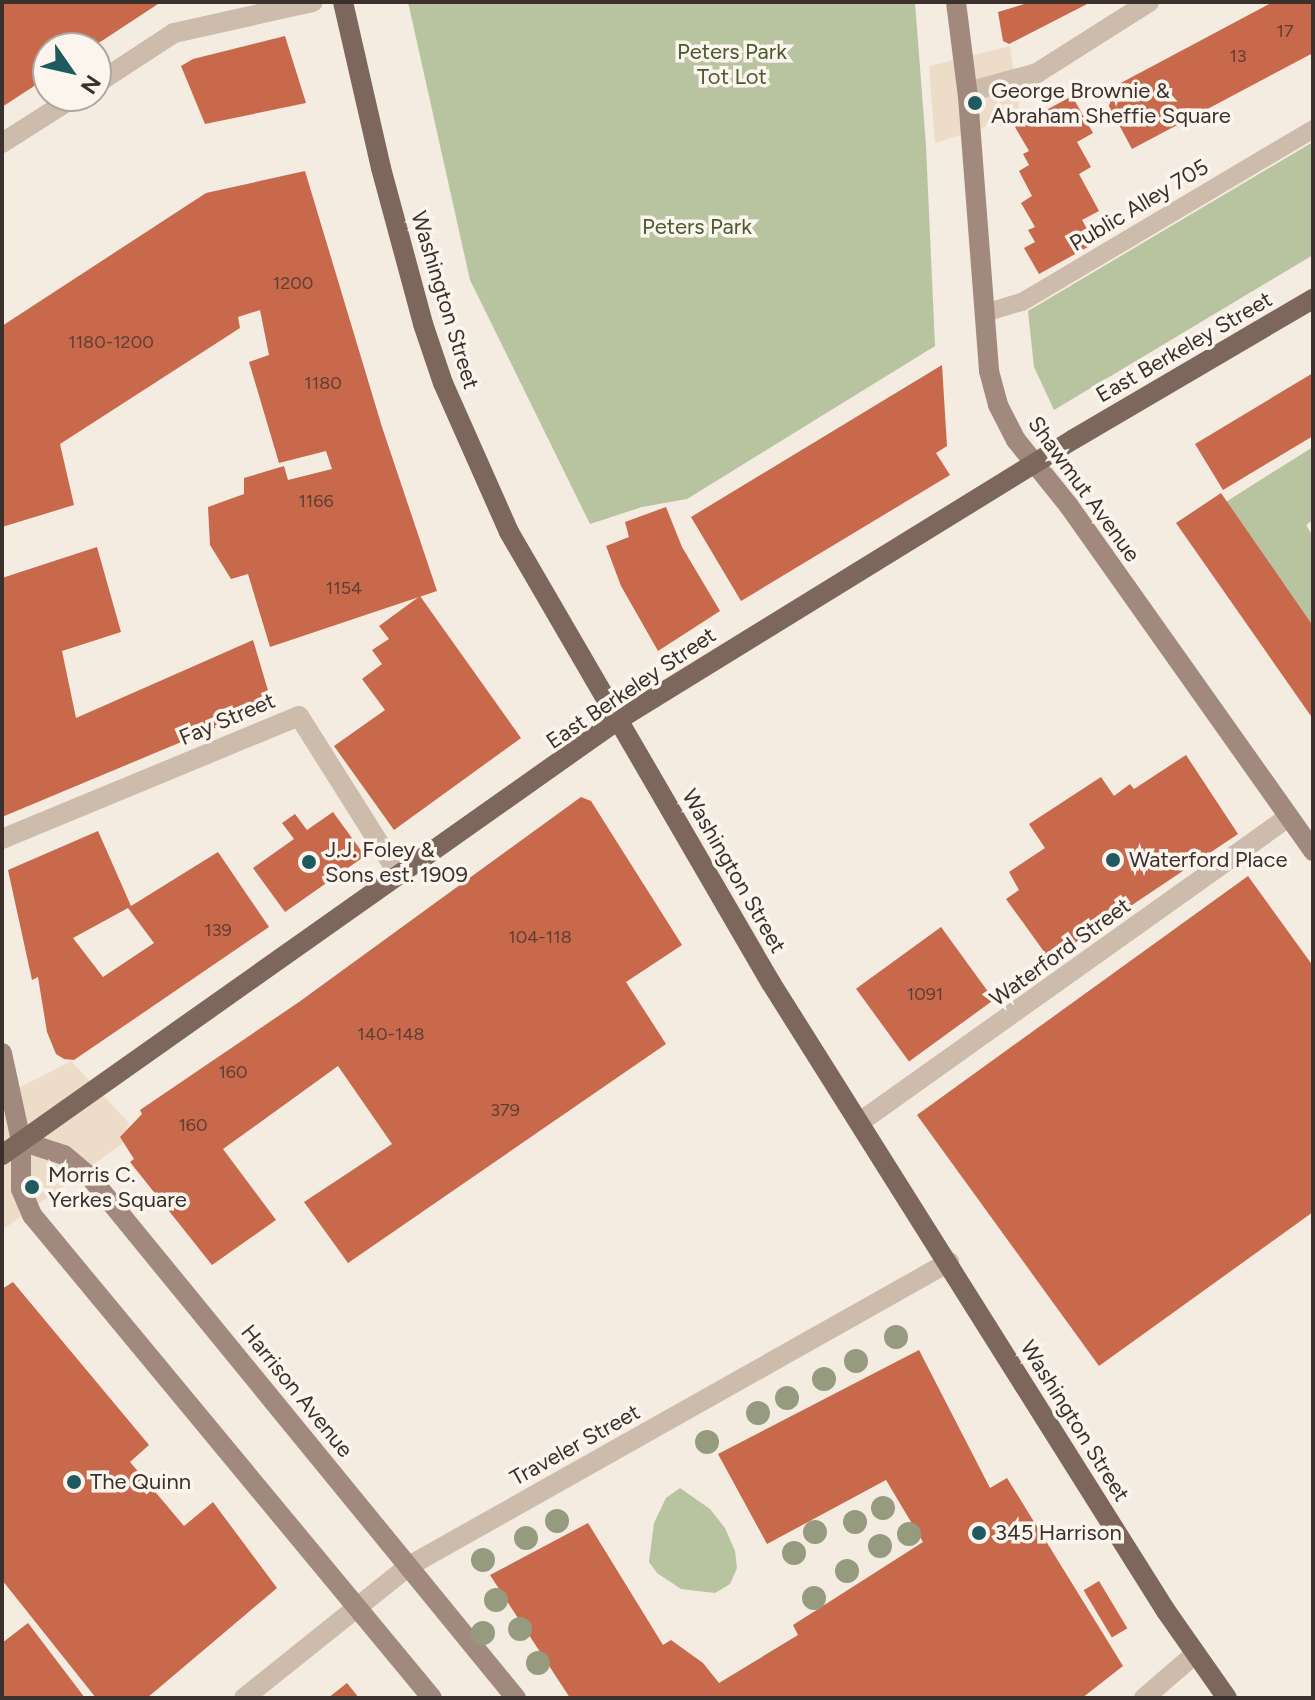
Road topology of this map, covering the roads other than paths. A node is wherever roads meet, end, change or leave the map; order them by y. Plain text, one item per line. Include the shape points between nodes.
1 (313, 2) edge
2 (343, 2) edge
3 (956, 2) edge
4 (1149, 2) edge
5 (112, 74) edge
6 (968, 92) junction
7 (51, 112) edge
8 (1313, 129) edge
9 (2, 143) edge
10 (1313, 299) edge
11 (985, 313) junction
12 (1034, 464) junction
13 (618, 720) junction
14 (1287, 818) junction
15 (2, 839) edge
16 (1313, 851) edge
17 (398, 873) junction
18 (2, 1053) edge
19 (860, 1122) junction
20 (21, 1141) junction
21 (2, 1155) edge
22 (949, 1262) junction
23 (409, 1566) junction
24 (358, 1607) junction
25 (1195, 1654) junction
26 (244, 1698) edge
27 (432, 1698) edge
28 (516, 1698) edge
29 (1144, 1698) edge
30 (1227, 1698) edge

1 - 5 street via 174,33
2 - 13 main road, Washington Street via 381,168 443,383 517,547
3 - 6 main road, Shawmut Avenue
4 - 6 street via 1037,73
6 - 11 main road, Shawmut Avenue
7 - 9 street
8 - 11 lane, Public Alley 705 via 1022,302
10 - 12 main road, East Berkeley Street
11 - 12 main road, Shawmut Avenue via 989,371 998,405
12 - 13 main road, East Berkeley Street
12 - 14 main road, Shawmut Avenue via 1069,506
13 - 17 main road, East Berkeley Street
13 - 19 main road, Washington Street via 771,983
14 - 16 main road, Shawmut Avenue
14 - 19 street, Waterford Street
15 - 17 street, Fay Street via 299,716
17 - 20 main road, East Berkeley Street
18 - 20 main road
19 - 22 main road, Washington Street
20 - 21 main road, East Berkeley Street
20 - 23 main road, Harrison Avenue via 64,1155 90,1177
20 - 24 main road via 21,1189 32,1215
22 - 23 street, Traveler Street
22 - 25 main road, Washington Street
23 - 24 street, Traveler Street
23 - 28 main road, Harrison Avenue
24 - 26 street, Traveler Street
24 - 27 main road
25 - 29 street
25 - 30 main road, Washington Street

